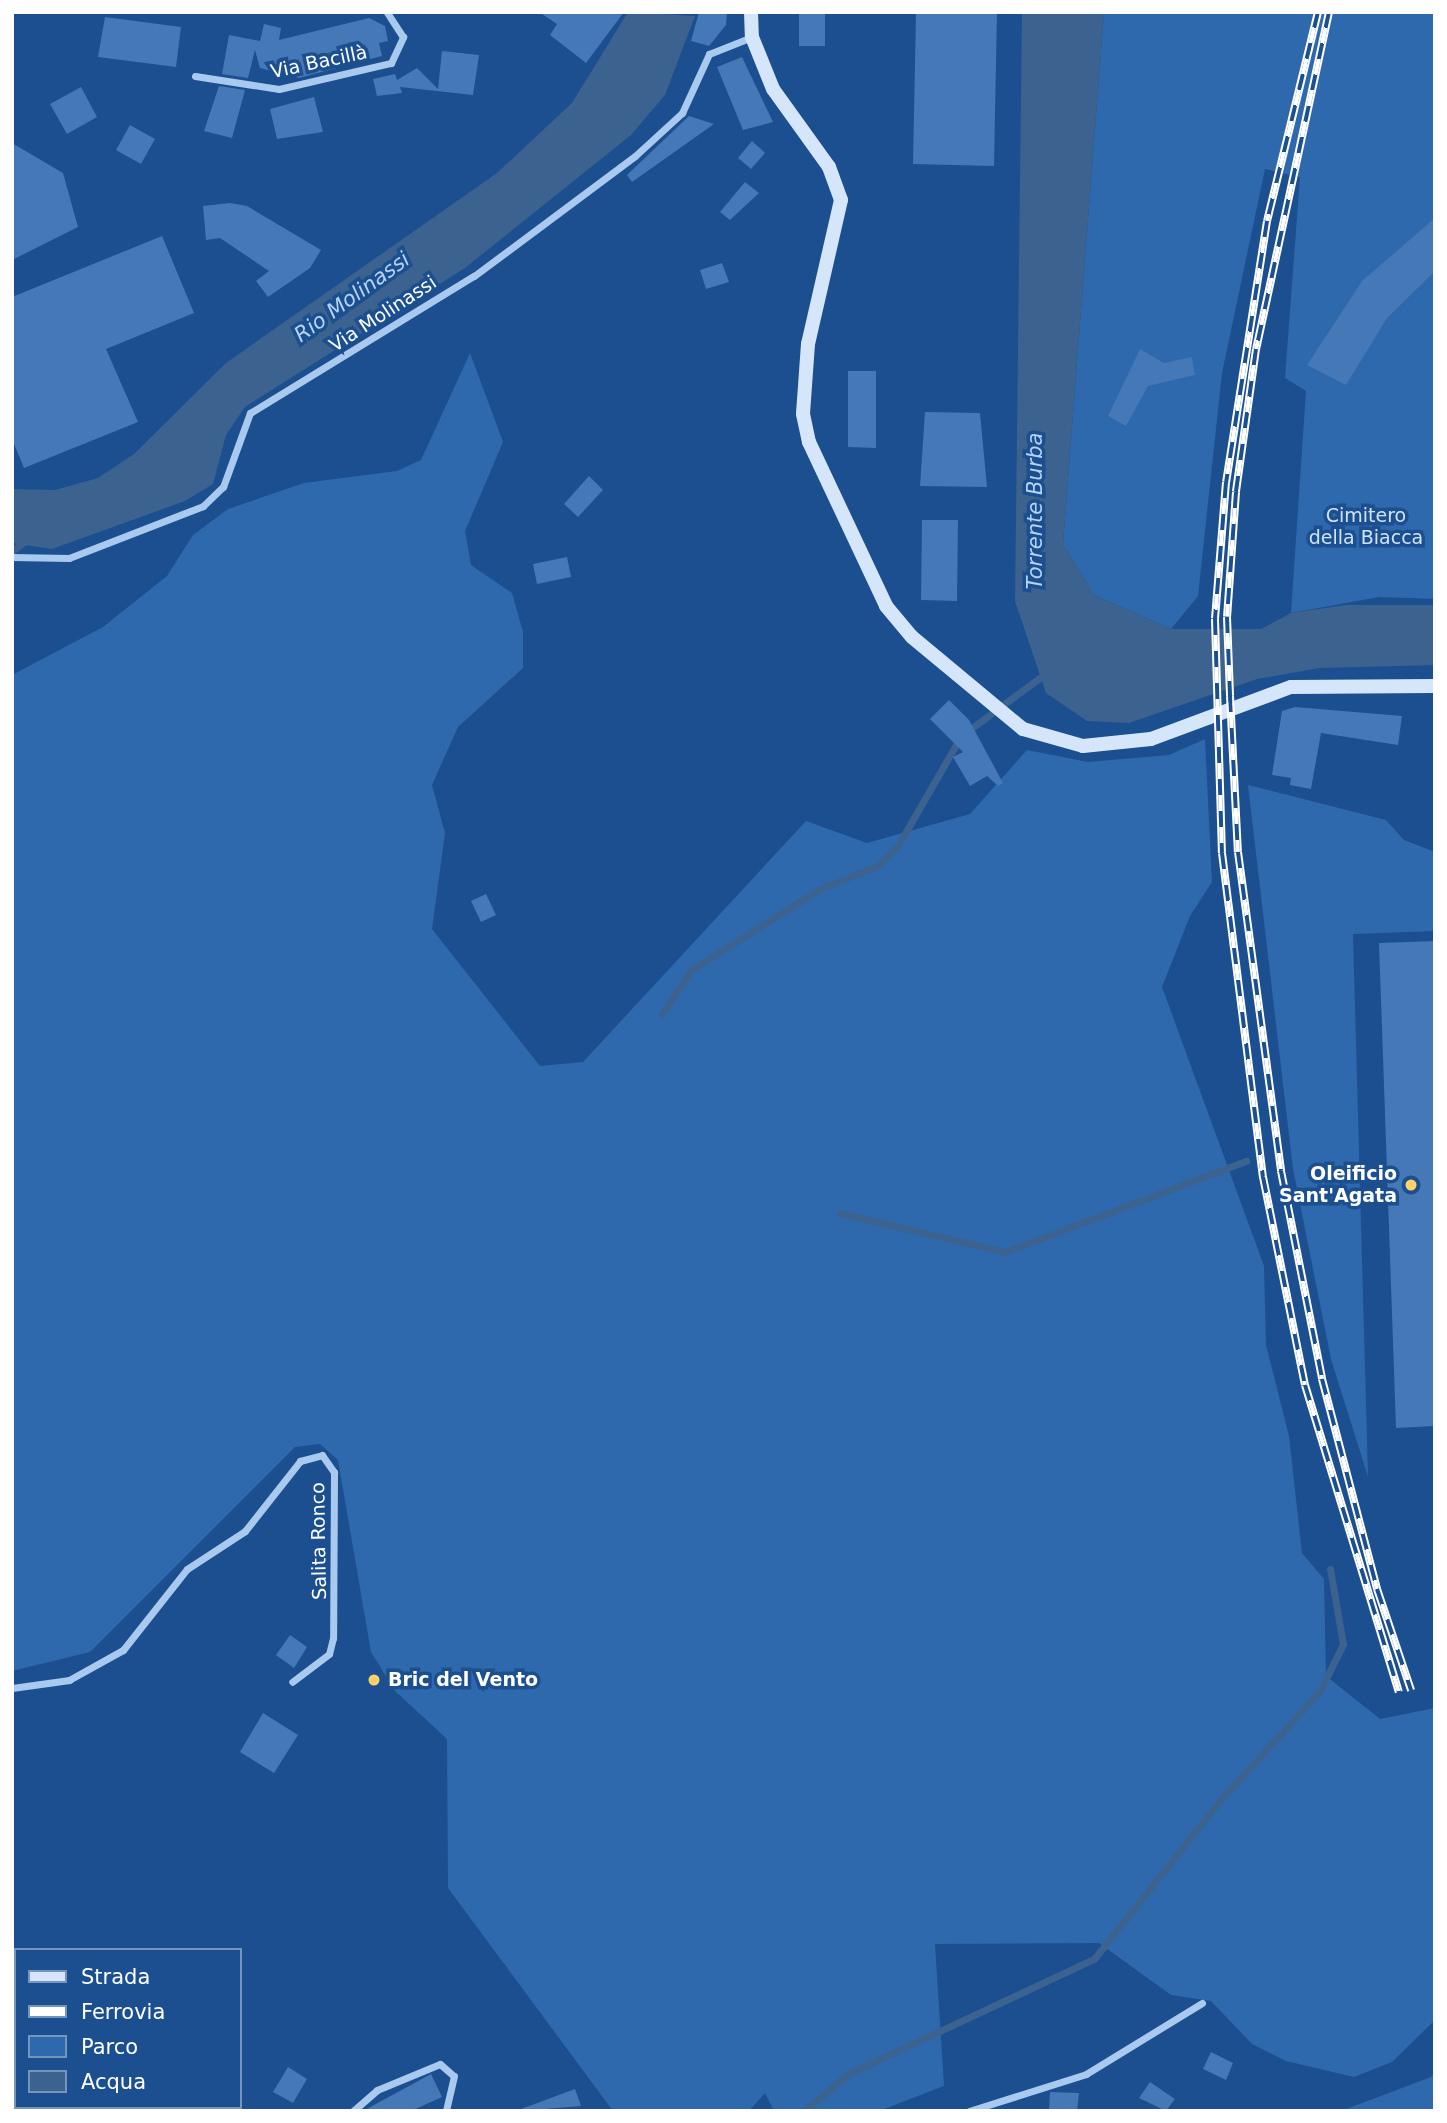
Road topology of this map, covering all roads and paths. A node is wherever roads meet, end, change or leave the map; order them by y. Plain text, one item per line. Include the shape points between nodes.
1 (387, 12) edge
2 (751, 12) edge
3 (752, 37) junction
4 (195, 76) dead end
5 (12, 558) edge
6 (1435, 686) edge
7 (292, 1682) dead end
8 (12, 1688) edge
9 (1202, 2003) dead end
10 (353, 2111) edge
11 (446, 2111) edge
12 (969, 2111) edge

1 - 4 street, Via Bacillà via 403,37 391,63 279,89
2 - 3 main road
3 - 5 street, Via Molinassi via 709,54 682,113 635,156 474,276 250,413 223,487 203,506 108,546 38,562
3 - 6 main road via 773,89 829,167 841,201 808,344 803,414 809,442 886,606 912,637 1023,729 1083,746 1151,739 1291,687
7 - 8 street, Salita Ronco via 329,1654 333,1638 334,1472 322,1455 300,1461 245,1531 181,1576 124,1650 69,1680
9 - 12 street via 1086,2074
10 - 11 street via 377,2090 440,2064 454,2076

